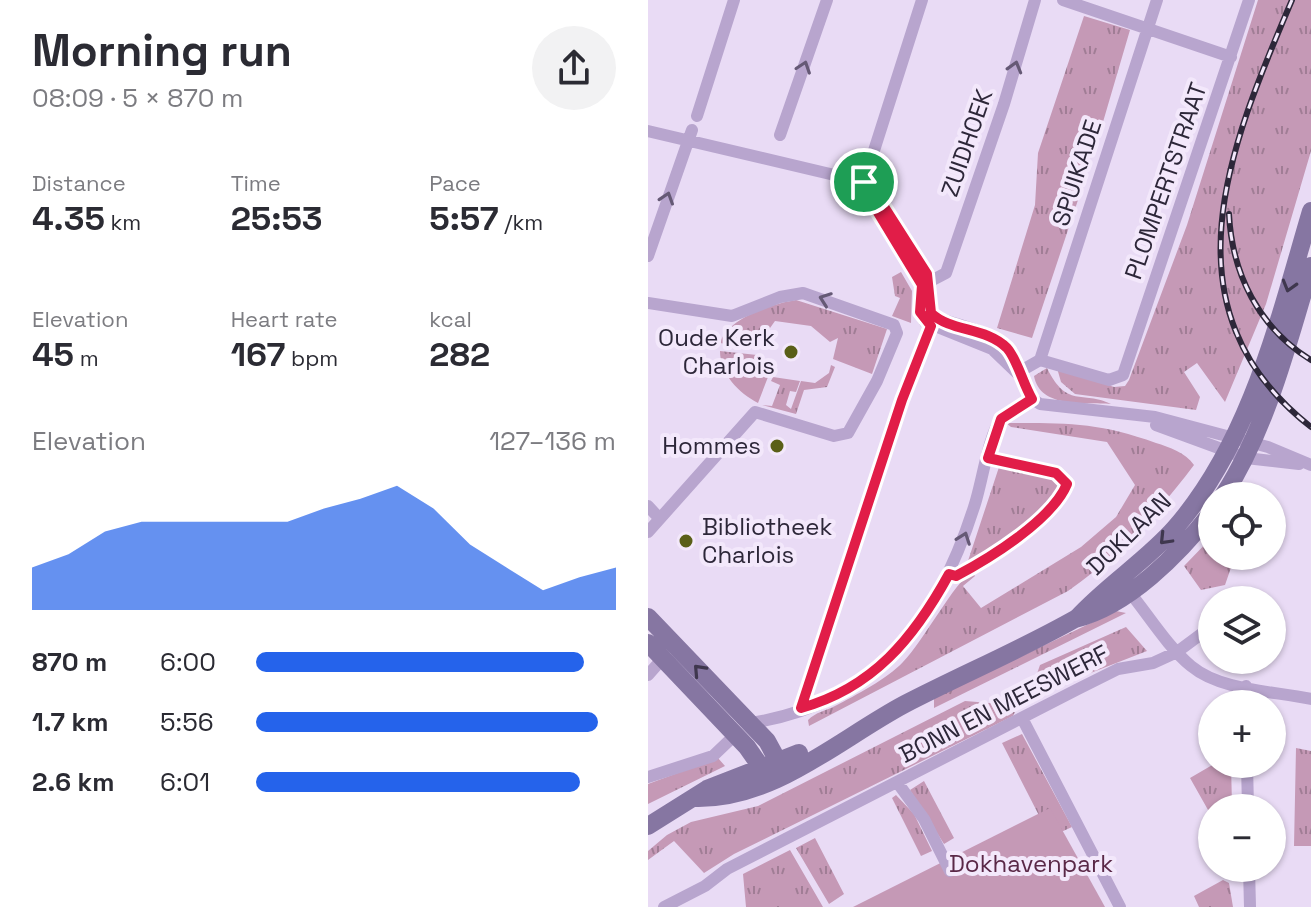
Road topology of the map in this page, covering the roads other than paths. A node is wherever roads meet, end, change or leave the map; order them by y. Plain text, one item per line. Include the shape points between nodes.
1 (734, 0) edge
2 (827, 0) edge
3 (922, 0) edge
4 (1035, 0) edge
5 (1063, 0) edge
6 (1157, 0) edge
7 (1249, 0) edge
8 (1147, 29) junction
9 (1231, 57) junction
10 (697, 116) dead end
11 (648, 131) edge
12 (689, 135) junction
13 (776, 147) junction
14 (864, 182) junction
15 (1311, 211) edge
16 (648, 256) edge
17 (1311, 266) edge
18 (926, 284) junction
19 (648, 303) edge
20 (933, 322) junction
21 (1040, 360) junction
22 (1017, 373) junction
23 (1032, 399) junction
24 (1228, 445) junction
25 (1249, 450) junction
26 (988, 458) junction
27 (1231, 482) edge
28 (648, 506) edge
29 (659, 518) junction
30 (1198, 524) edge
31 (648, 532) edge
32 (949, 574) junction
33 (1124, 586) junction
34 (648, 617) edge
35 (1198, 636) edge
36 (648, 643) edge
37 (1177, 652) junction
38 (663, 658) junction
39 (648, 675) edge
40 (1246, 686) junction
41 (1246, 690) edge
42 (1311, 699) edge
43 (801, 708) junction
44 (1022, 718) junction
45 (746, 719) junction
46 (731, 732) junction
47 (774, 770) junction
48 (648, 777) edge
49 (897, 782) junction
50 (648, 826) edge
51 (950, 871) dead end
52 (1249, 882) edge
53 (664, 907) edge
54 (1120, 907) edge
55 (1250, 907) edge

1 - 10 street
13 -> 2 street
3 - 14 street
18 -> 4 street, ZUIDHOEK via 946,273
5 - 8 street
6 - 8 street, SPUIKADE
7 - 9 street, PLOMPERTSTRAAT
8 - 9 street
8 - 21 street, SPUIKADE
9 - 21 street, PLOMPERTSTRAAT via 1123,375 1109,380
11 - 12 street
12 - 13 street
16 -> 12 street
13 - 14 street
14 - 18 street
15 -> 24 main road, DOKLAAN via 1273,342
17 - 25 main road
18 - 20 street via 920,312
29 -> 19 street via 757,412 843,436 877,381 897,329 803,293 732,316
20 - 22 street via 1001,343 1016,360
20 - 43 street
21 - 22 street
22 - 23 street
23 - 24 street via 1050,407 1143,417
23 - 26 street via 1001,419
24 - 25 street
24 -> 33 main road, DOKLAAN via 1202,493
25 - 27 main road
32 -> 26 street
26 - 32 street via 1056,473 1067,484 1062,496 1011,541 956,576
28 - 29 street
29 - 31 street
30 - 33 main road, DOKLAAN
32 - 43 street via 876,672 839,697
33 - 37 street
33 - 47 main road, DOKLAAN via 1075,619
45 -> 34 main road
35 - 37 street, BONN EN MEESWERF
36 - 38 main road
37 - 40 street via 1206,675
37 - 44 street, BONN EN MEESWERF via 1118,669
38 - 39 street
38 - 46 main road
40 - 41 street
40 - 42 street
43 - 45 street
44 - 49 street, BONN EN MEESWERF
44 - 54 street
45 - 46 main road
45 - 47 main road via 772,748
46 - 47 main road
46 - 48 street via 713,756
47 - 50 main road, DOKLAAN via 707,789
49 - 51 street, BONN EN MEESWERF via 924,819
49 - 53 street, BONN EN MEESWERF
52 - 55 street

